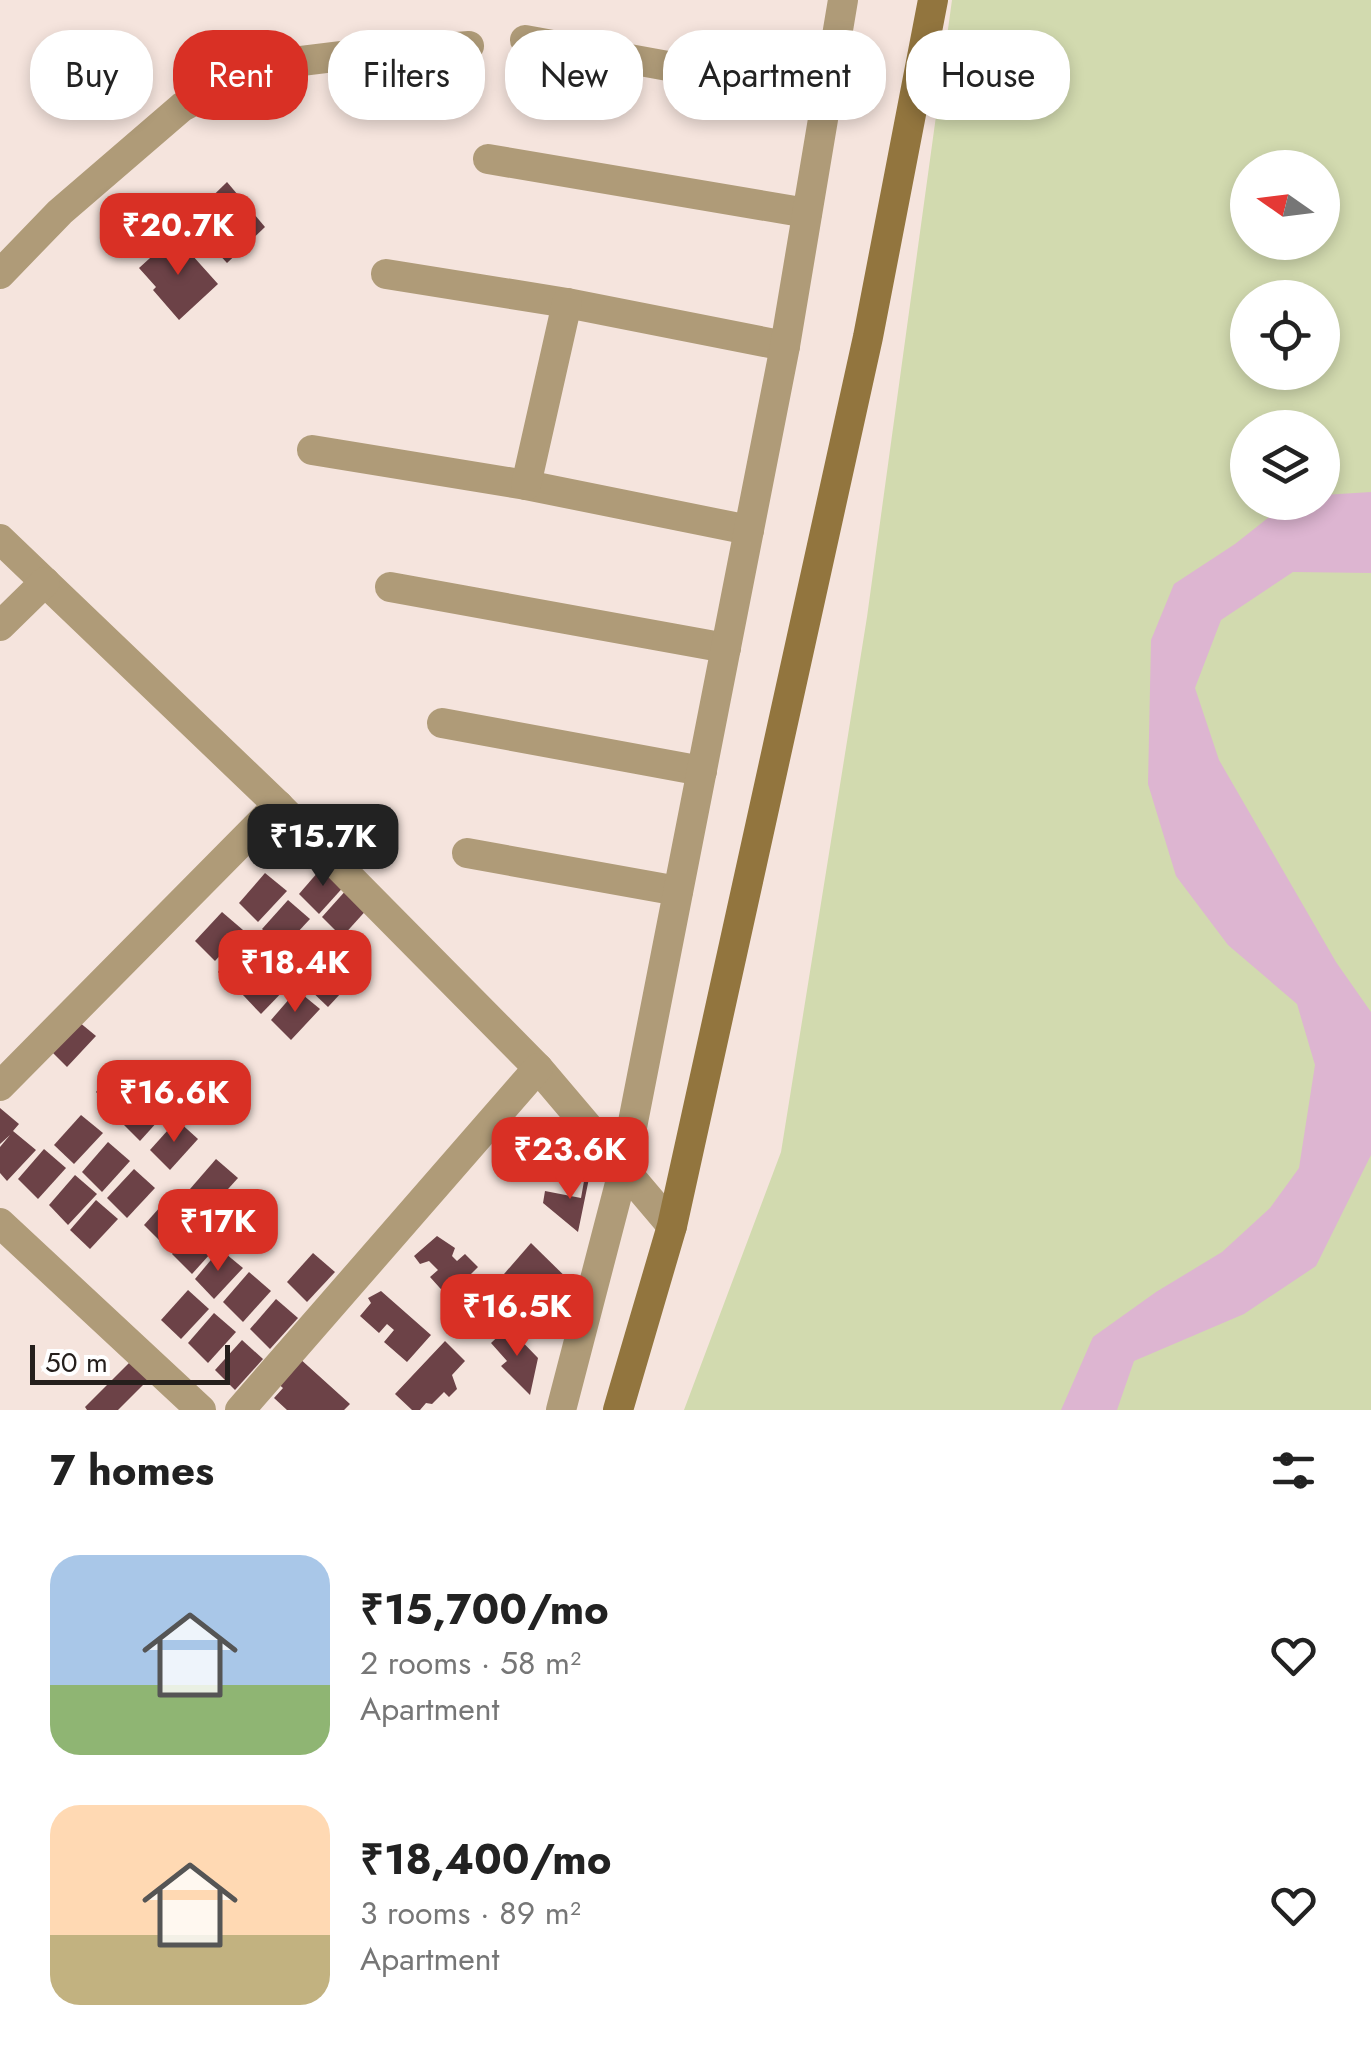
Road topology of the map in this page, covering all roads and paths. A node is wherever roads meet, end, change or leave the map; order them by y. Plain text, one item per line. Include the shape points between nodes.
1 (842, 0) edge
2 (933, 0) edge
3 (837, 30) edge
4 (328, 58) edge
5 (823, 120) edge
6 (488, 159) dead end
7 (807, 213) junction
8 (0, 274) edge
9 (386, 274) dead end
10 (568, 303) junction
11 (785, 346) junction
12 (312, 450) dead end
13 (526, 485) junction
14 (749, 530) junction
15 (0, 539) edge
16 (45, 582) junction
17 (390, 587) dead end
18 (0, 626) edge
19 (726, 648) junction
20 (442, 723) dead end
21 (702, 771) junction
22 (278, 805) junction
23 (468, 853) dead end
24 (678, 891) junction
25 (538, 1068) junction
26 (0, 1086) edge
27 (624, 1168) junction
28 (0, 1223) edge
29 (672, 1226) junction
30 (201, 1410) edge
31 (240, 1410) edge
32 (561, 1410) edge
33 (618, 1410) edge

1 - 3 street
2 - 29 main road via 868,337
4 - 8 street via 237,78 182,107 60,212
5 - 7 street
6 - 7 street
7 - 11 street
9 - 10 street
10 - 11 street
10 - 13 street
11 - 14 street
12 - 13 street
13 - 14 street
14 - 19 street
15 - 16 street
16 - 18 street
16 - 22 street
17 - 19 street
19 - 21 street
20 - 21 street
21 - 24 street
22 - 25 street
22 - 26 street
23 - 24 street
24 - 27 street
25 - 27 street
25 - 31 street
27 - 29 street
27 - 32 street
28 - 30 street
29 - 33 main road

